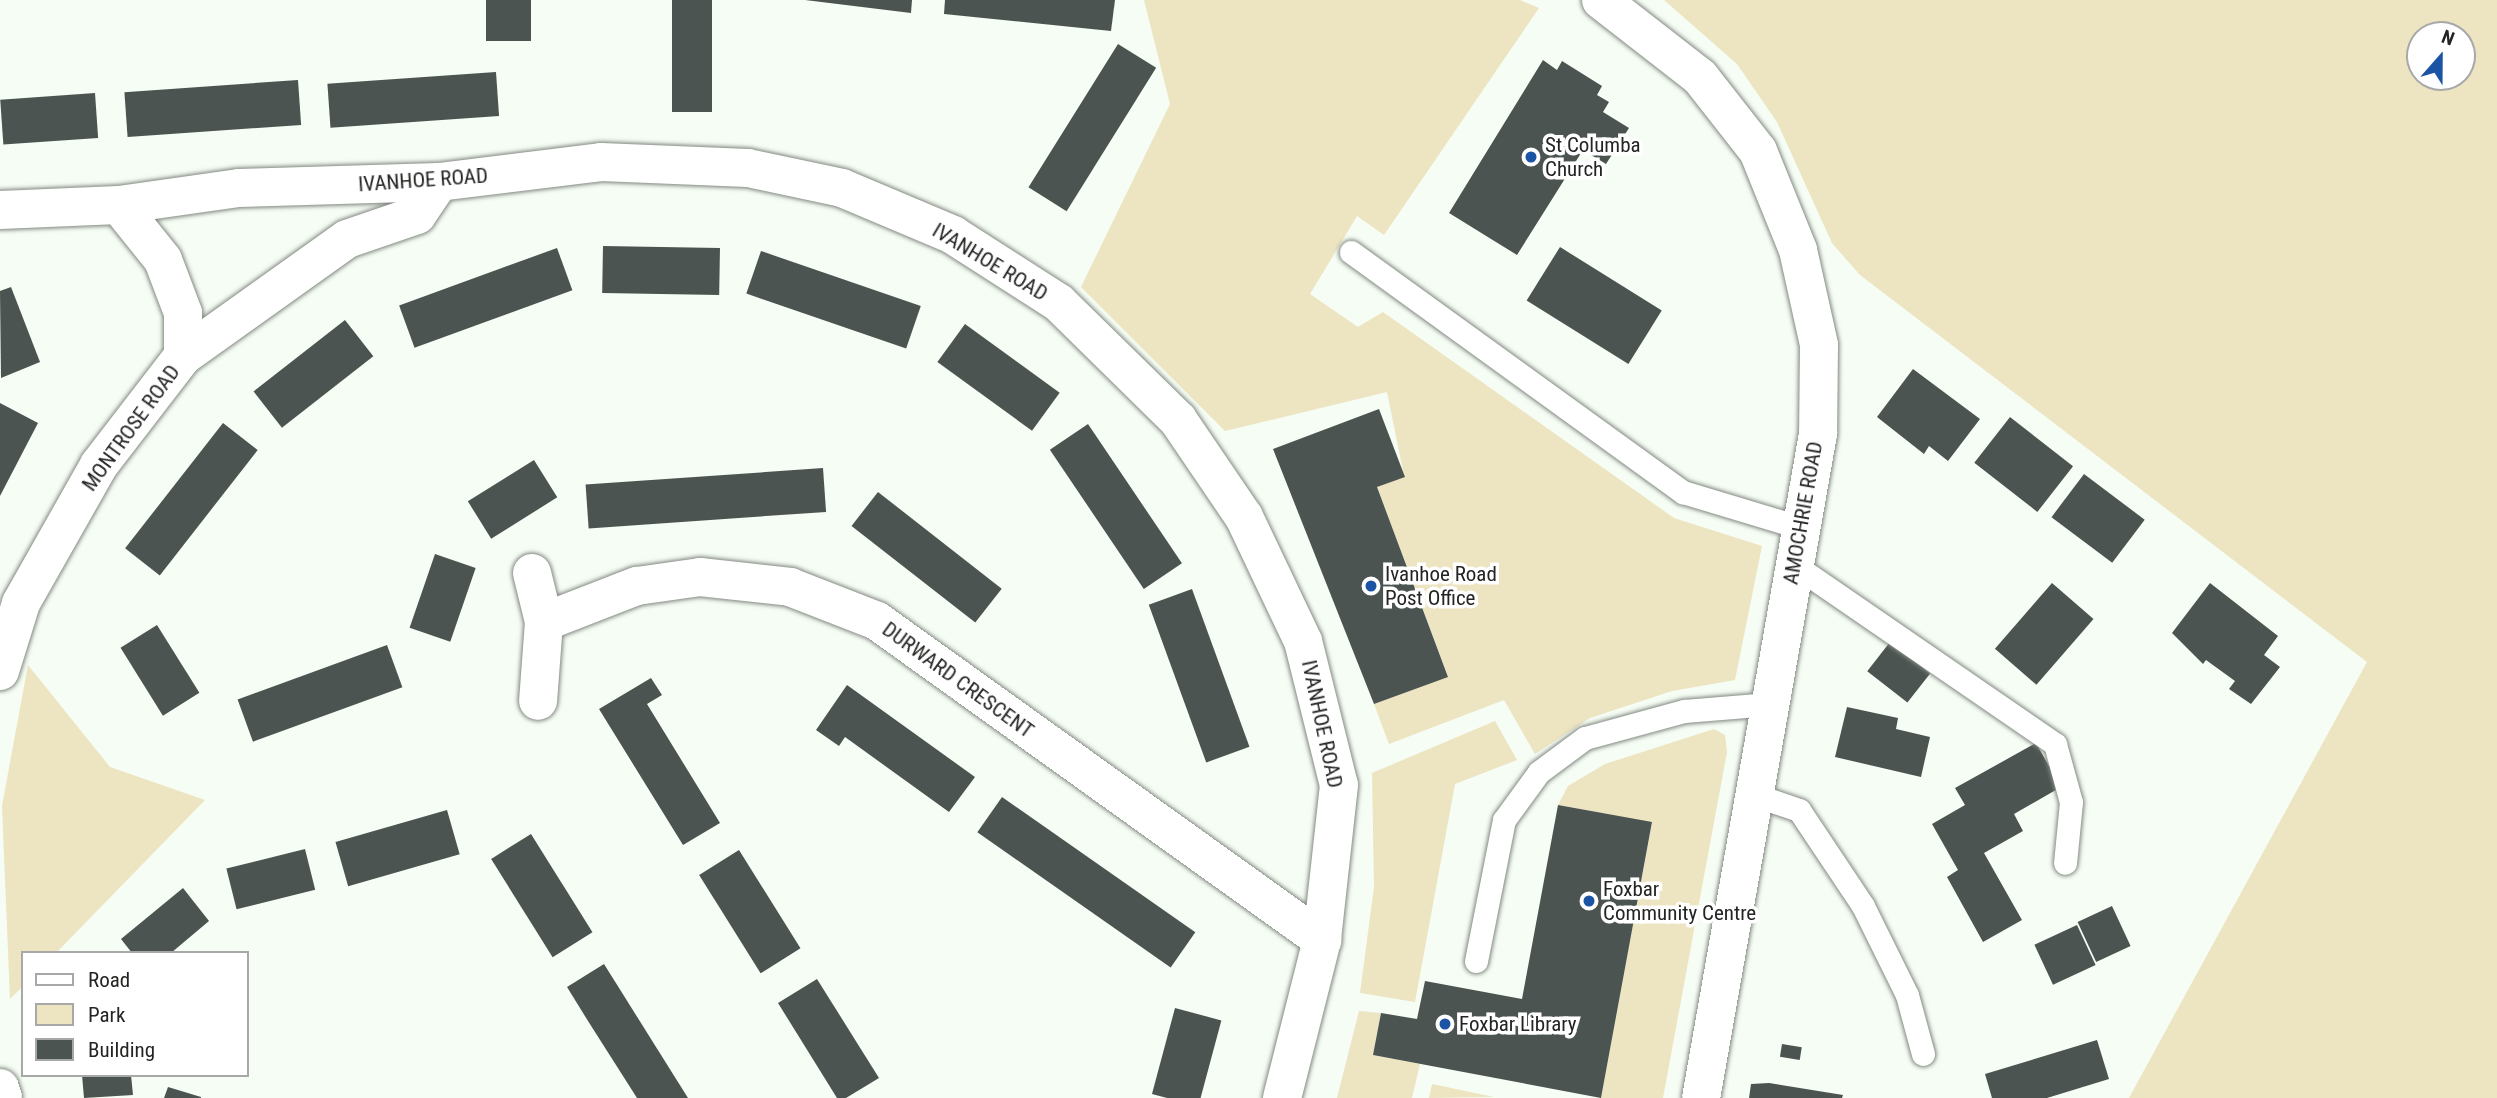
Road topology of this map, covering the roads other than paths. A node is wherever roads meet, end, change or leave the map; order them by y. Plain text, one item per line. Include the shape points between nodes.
1 (1601, 0) edge
2 (439, 182) junction
3 (120, 205) junction
4 (0, 210) edge
5 (1351, 252) dead end
6 (183, 356) junction
7 (1796, 545) junction
8 (532, 573) dead end
9 (544, 622) junction
10 (0, 671) edge
11 (538, 701) dead end
12 (1770, 704) junction
13 (1752, 794) junction
14 (2066, 863) dead end
15 (1322, 940) junction
16 (1476, 961) dead end
17 (1923, 1054) dead end
18 (0, 1088) edge
19 (3, 1098) edge
20 (1282, 1098) edge
21 (1700, 1098) edge

1 - 7 street, AMOCHRIE ROAD via 1700,77 1750,140 1798,250 1819,345 1818,434
2 - 3 street, IVANHOE ROAD via 239,188
2 - 6 street, MONTROSE ROAD via 417,215 347,239
2 - 15 street, IVANHOE ROAD via 601,162 748,168 842,188 953,235 1059,303 1178,419 1244,517 1303,641 1339,785
3 - 4 street, IVANHOE ROAD
3 - 6 street via 163,260 183,313
5 - 7 lane via 1683,492
6 - 10 street, MONTROSE ROAD via 99,465 22,603
7 - 12 street, AMOCHRIE ROAD
7 - 14 lane via 2055,744 2071,802
8 - 9 street
9 - 11 street
9 - 15 street, DURWARD CRESCENT via 637,586 700,577 790,587 877,621
12 - 13 street, AMOCHRIE ROAD
12 - 16 lane via 1684,711 1585,738 1539,772 1503,820
13 - 17 lane via 1799,810 1863,906 1907,995
13 - 21 street, AMOCHRIE ROAD
15 - 20 street, IVANHOE ROAD
18 - 19 street

